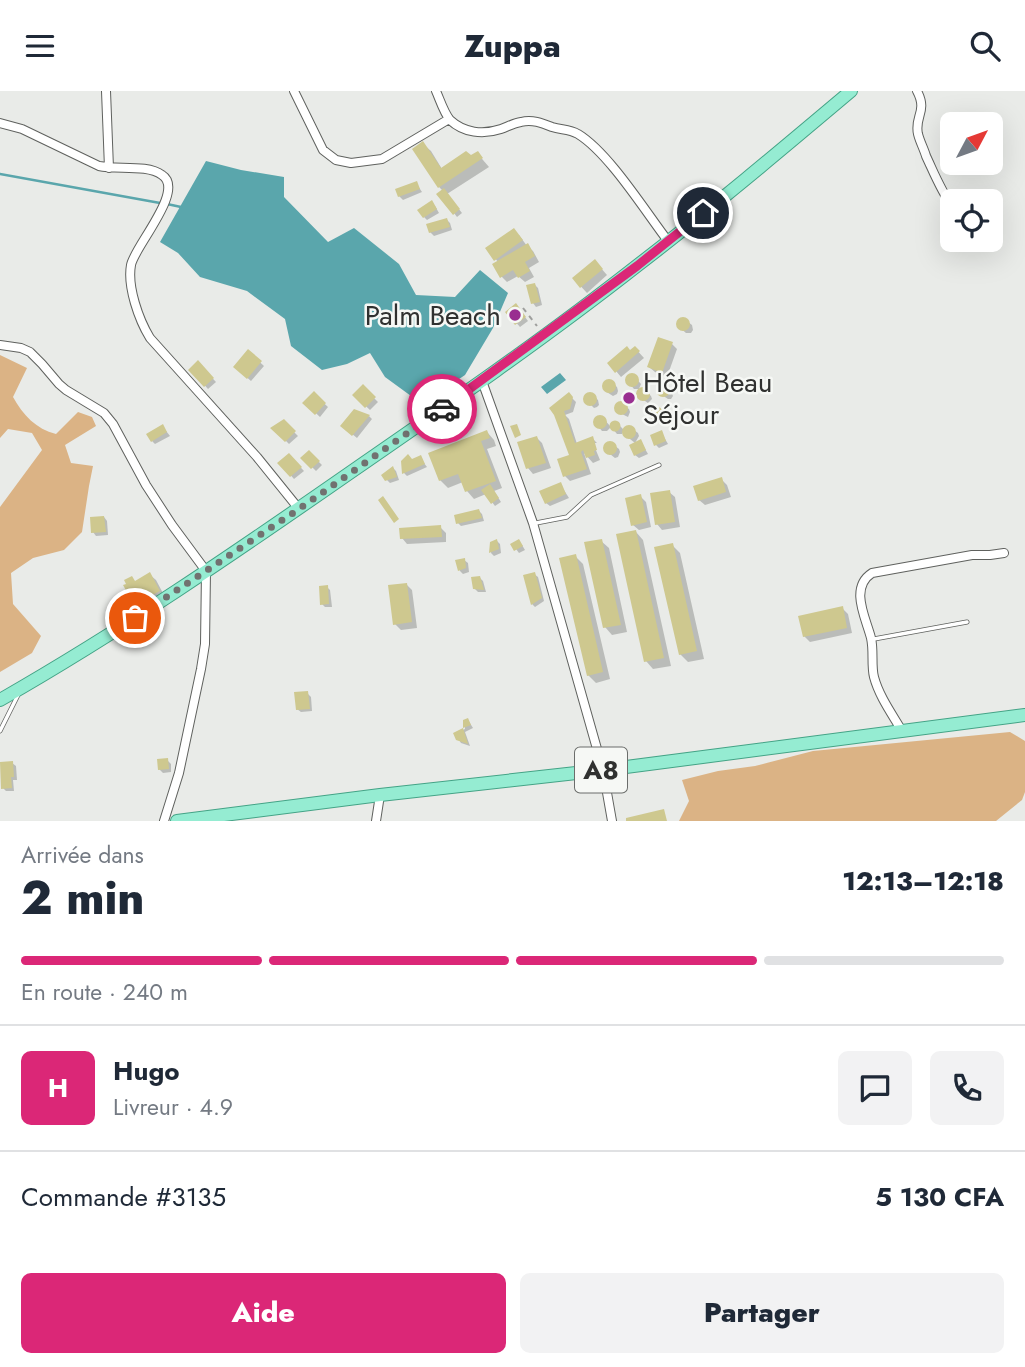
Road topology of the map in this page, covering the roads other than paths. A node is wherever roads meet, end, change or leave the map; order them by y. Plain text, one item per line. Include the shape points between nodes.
1 (106, 91) edge
2 (293, 91) edge
3 (436, 91) edge
4 (851, 91) edge
5 (917, 91) edge
6 (449, 119) junction
7 (0, 123) edge
8 (109, 168) junction
9 (942, 189) edge
10 (668, 241) junction
11 (0, 345) edge
12 (482, 381) junction
13 (659, 465) dead end
14 (299, 509) junction
15 (533, 523) junction
16 (1003, 553) dead end
17 (206, 571) junction
18 (967, 622) dead end
19 (872, 639) junction
20 (22, 687) junction
21 (0, 700) edge
22 (1025, 715) edge
23 (0, 731) edge
24 (902, 731) junction
25 (603, 770) junction
26 (380, 795) junction
27 (164, 821) edge
28 (177, 821) edge
29 (376, 821) edge
30 (612, 821) edge

1 - 8 street
2 - 6 street via 323,150 336,160 351,163 382,159
3 - 6 street
4 - 10 main road
5 - 9 street via 922,100 918,135
6 - 10 street via 468,131 498,131 530,121 577,134 610,164
7 - 8 street
8 - 14 street via 160,172 169,181 162,209 131,265 134,300 150,338
10 - 12 main road
11 - 17 street via 30,352 58,384 104,413 146,485
12 - 14 main road
12 - 15 street
13 - 15 lane via 591,495 567,517
14 - 17 main road
15 - 25 street
16 - 19 street via 872,573 860,587 863,616
17 - 20 main road
17 - 27 street via 201,669
18 - 19 lane
19 - 24 street via 874,676
20 - 21 main road
20 - 23 lane
22 - 24 main road, A8
24 - 25 main road, A8
25 - 26 main road, A8
25 - 30 street
26 - 28 main road, A8
26 - 29 street

